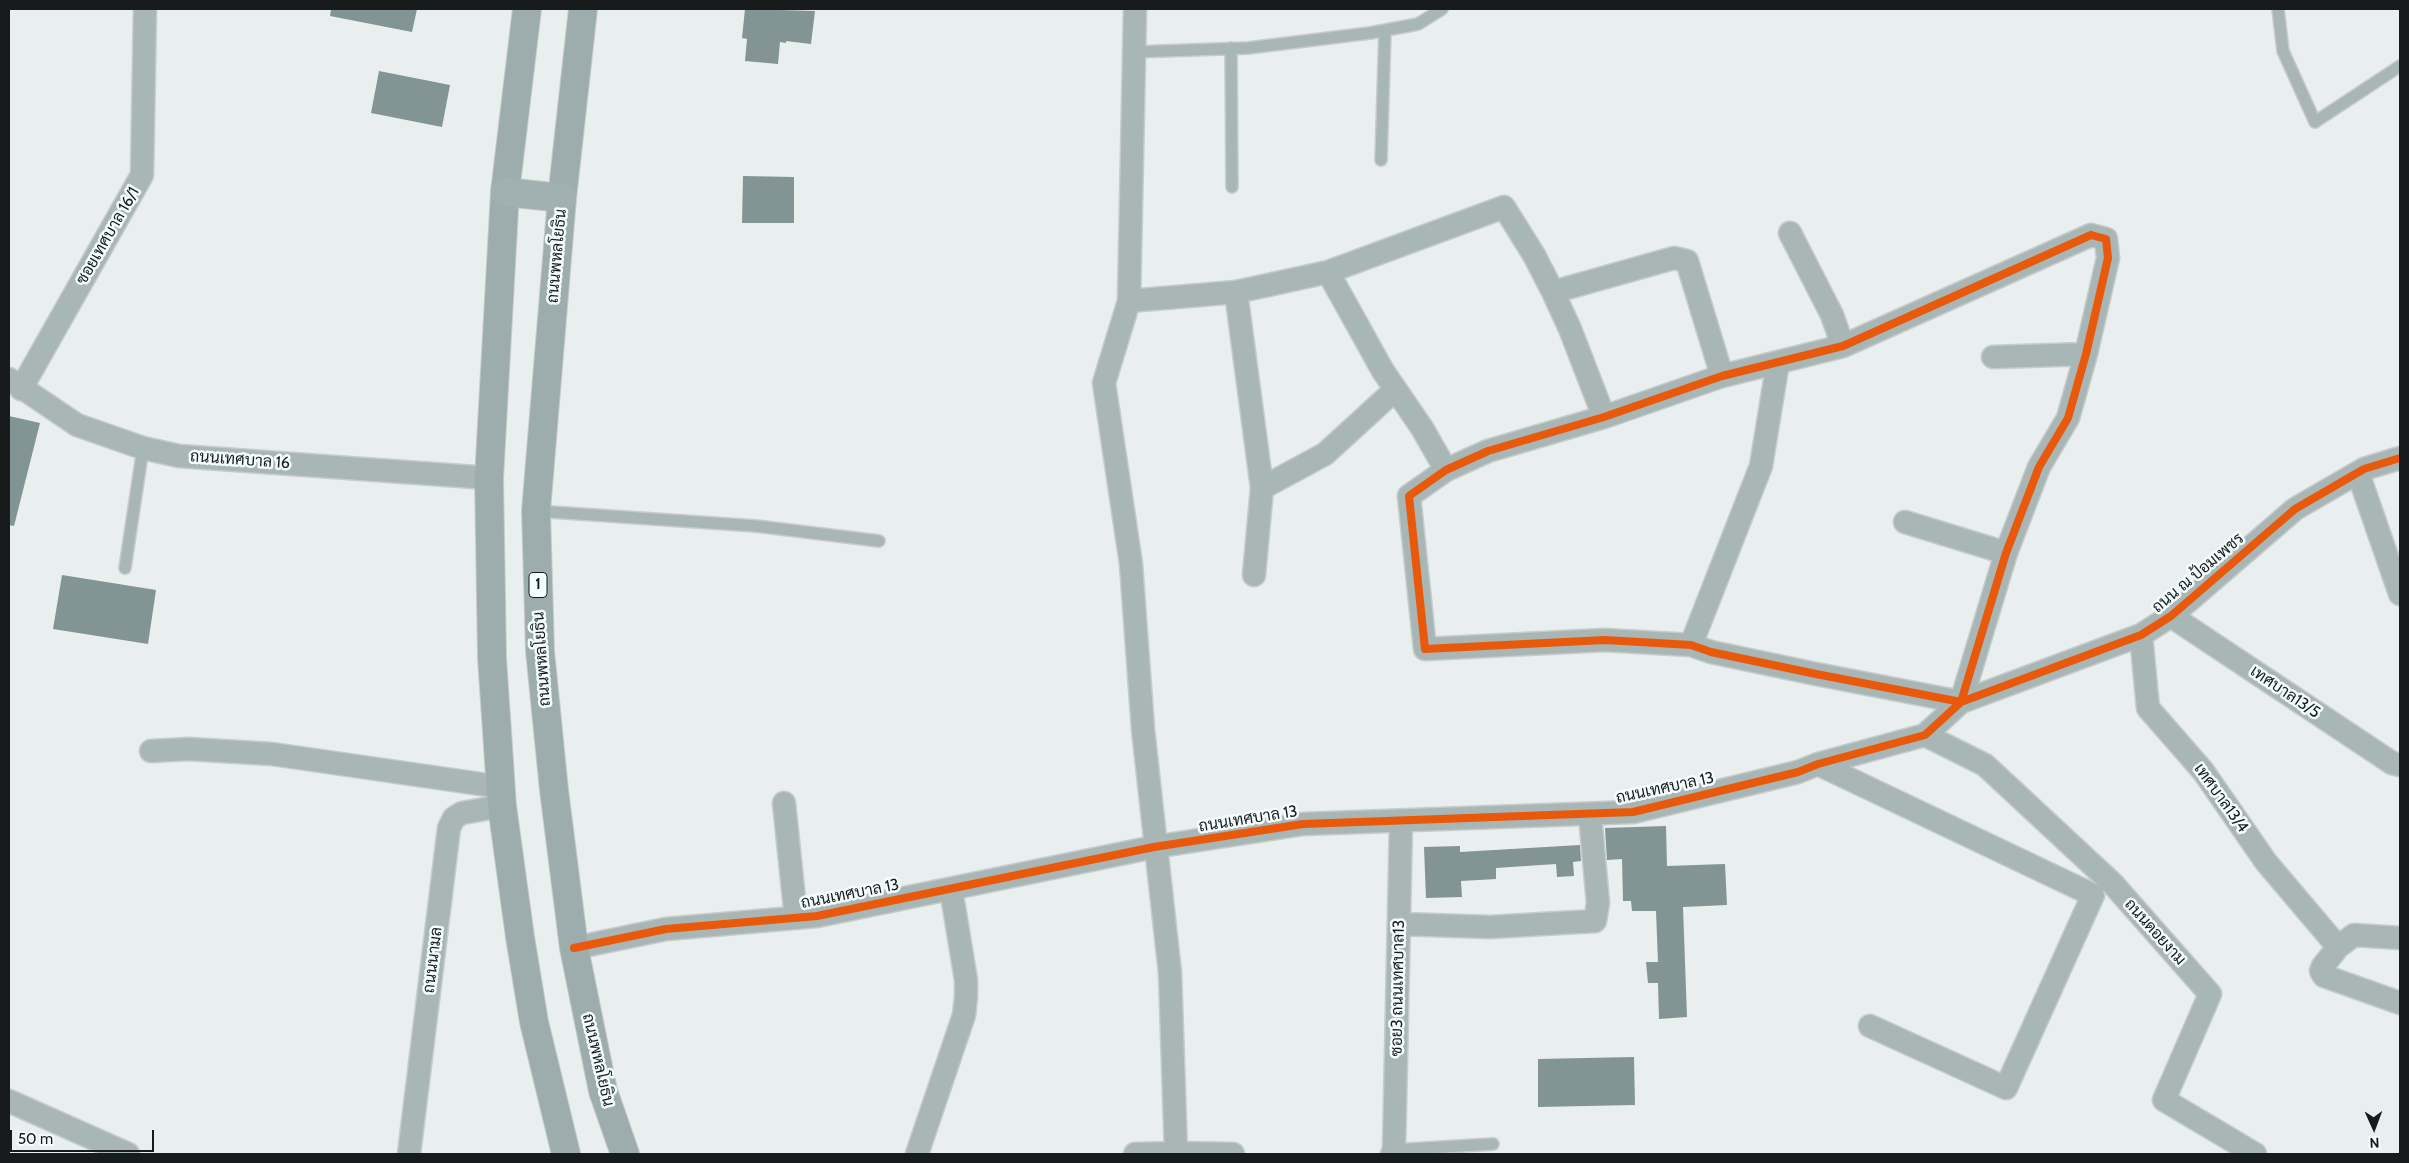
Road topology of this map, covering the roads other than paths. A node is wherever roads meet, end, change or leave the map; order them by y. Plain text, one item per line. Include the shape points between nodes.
1 (145, 9) edge
2 (527, 9) edge
3 (582, 9) edge
4 (1135, 9) edge
5 (1442, 9) edge
6 (2278, 9) edge
7 (1385, 30) junction
8 (1231, 48) junction
9 (1134, 52) junction
10 (2400, 66) edge
11 (1382, 160) dead end
12 (1232, 187) dead end
13 (505, 192) junction
14 (562, 198) junction
15 (1790, 233) dead end
16 (1328, 272) junction
17 (1236, 292) junction
18 (1553, 292) junction
19 (1129, 301) junction
20 (1843, 346) junction
21 (2086, 354) junction
22 (1993, 358) dead end
23 (1778, 362) junction
24 (1722, 376) junction
25 (15, 384) edge
26 (1395, 390) junction
27 (1604, 417) junction
28 (143, 448) junction
29 (2400, 458) edge
30 (1446, 470) junction
31 (2358, 472) junction
32 (489, 478) junction
33 (1262, 488) junction
34 (536, 511) junction
35 (1905, 522) dead end
36 (879, 541) dead end
37 (2006, 553) junction
38 (126, 568) dead end
39 (1254, 576) dead end
40 (2400, 594) edge
41 (2171, 616) junction
42 (2141, 635) junction
43 (1691, 645) junction
44 (1961, 702) junction
45 (1926, 735) junction
46 (150, 751) dead end
47 (1818, 764) junction
48 (2400, 765) edge
49 (502, 796) junction
50 (784, 803) dead end
51 (1590, 815) junction
52 (1401, 822) junction
53 (1154, 847) junction
54 (951, 889) junction
55 (796, 918) junction
56 (1400, 924) junction
57 (2400, 938) edge
58 (2338, 947) junction
59 (574, 948) junction
60 (2400, 1003) edge
61 (1870, 1026) dead end
62 (9, 1101) edge
63 (1493, 1144) dead end
64 (1393, 1152) edge
65 (1176, 1153) edge
66 (128, 1154) edge
67 (409, 1154) edge
68 (566, 1154) edge
69 (625, 1154) edge
70 (917, 1154) edge
71 (1135, 1154) edge
72 (1233, 1154) edge
73 (2255, 1154) edge

1 - 25 street, ซอยเทศบาล 16/1 via 142,176
2 - 13 main road
3 - 14 main road, ถนนพหลโยธิน / 1
4 - 9 street
5 - 7 lane via 1418,24
6 - 10 lane via 2283,51 2315,122
7 - 8 lane
7 - 11 lane
8 - 9 lane
8 - 12 lane
9 - 19 street
13 - 14 highway
13 - 32 main road
14 - 34 main road, ถนนพหลโยธิน / 1
15 - 20 street via 1823,296
16 - 17 street
16 - 18 street via 1504,207
16 - 26 street
17 - 19 street
17 - 33 street
18 - 24 street via 1674,258 1687,261
18 - 27 street
19 - 53 street via 1104,383 1132,564
20 - 21 street via 2091,234 2106,239 2108,258
20 - 23 street
21 - 22 street
21 - 37 street via 2068,418 2039,467
23 - 24 street
23 - 43 street via 1761,466
24 - 27 street
25 - 28 street, ถนนเทศบาล 16 via 77,425
26 - 30 street
26 - 33 street via 1325,454
27 - 30 street via 1488,451
28 - 32 street, ถนนเทศบาล 16 via 179,456
28 - 38 lane
29 - 31 street, ถนน ณ ป้อมเพชร
30 - 43 street via 1409,496 1425,649 1605,640
31 - 40 street
31 - 41 street, ถนน ณ ป้อมเพชร via 2295,509
32 - 49 main road via 492,658
33 - 39 street
34 - 36 lane via 756,526
34 - 59 main road, ถนนพหลโยธิน / 1 via 540,651
35 - 37 street
37 - 44 street
41 - 42 street, ถนน ณ ป้อมเพชร
41 - 48 street, เทศบาล13/5 via 2384,758
42 - 44 street, ถนน ณ ป้อมเพชร
42 - 58 street, เทศบาล13/4 via 2148,708 2203,772 2266,862
43 - 44 street via 1711,652
44 - 45 street, ถนน ณ ป้อมเพชร
45 - 47 street, ถนนเทศบาล 13
45 - 73 street, ถนนดอยงาม via 1984,765 2113,884 2210,994 2164,1100
46 - 49 street via 189,749 272,754
47 - 51 street, ถนนเทศบาล 13 via 1798,772 1633,812
47 - 61 street via 2093,894 2006,1088
49 - 67 street, ถนนนามล via 462,813 454,818 449,828
49 - 68 main road via 534,1022
50 - 55 street
51 - 52 street, ถนนเทศบาล 13
51 - 56 street via 1598,903 1595,920 1490,927
52 - 53 street, ถนนเทศบาล 13 via 1303,824
52 - 56 street, ซอย3 ถนนเทศบาล13
53 - 54 street, ถนนเทศบาล 13
53 - 65 street via 1170,973
54 - 55 street, ถนนเทศบาล 13
54 - 70 street via 966,980 965,1006
55 - 59 street, ถนนเทศบาล 13 via 666,929
56 - 64 street, ซอย3 ถนนเทศบาล13
57 - 58 street via 2354,936
58 - 60 street via 2323,966 2324,976
59 - 69 main road, ถนนพหลโยธิน / 1 via 603,1091
62 - 66 street
63 - 64 lane
65 - 71 street
65 - 72 street

